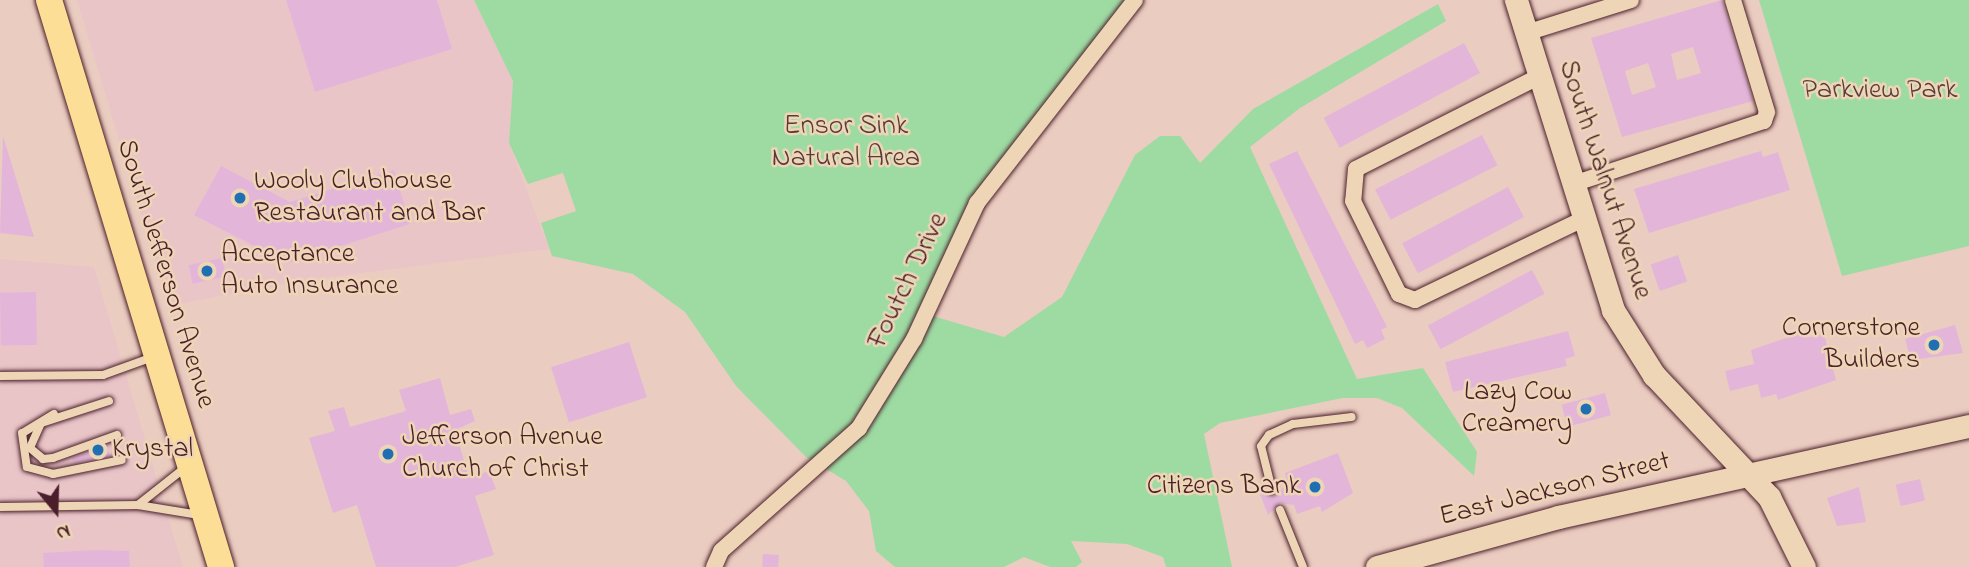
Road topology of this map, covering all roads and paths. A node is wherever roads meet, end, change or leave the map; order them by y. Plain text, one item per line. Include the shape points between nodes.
1 (48, 0) edge
2 (1135, 0) edge
3 (1516, 0) edge
4 (1631, 0) edge
5 (1733, 0) edge
6 (1526, 33) junction
7 (1540, 76) junction
8 (1573, 184) junction
9 (1583, 219) junction
10 (156, 355) junction
11 (0, 376) edge
12 (109, 401) dead end
13 (60, 414) junction
14 (1352, 417) dead end
15 (1969, 426) edge
16 (117, 435) dead end
17 (122, 460) dead end
18 (190, 464) junction
19 (1748, 472) junction
20 (1272, 490) dead end
21 (138, 505) junction
22 (0, 507) edge
23 (1280, 510) dead end
24 (205, 516) junction
25 (203, 567) edge
26 (221, 567) edge
27 (714, 567) edge
28 (1303, 567) edge
29 (1377, 567) edge
30 (1804, 567) edge

1 - 10 main road, South Jefferson Avenue
2 - 27 street, Foutch Drive via 976,203 914,340 859,428 720,551
3 - 6 street, South Walnut Avenue
4 - 6 street
5 - 8 street via 1767,112 1764,121
6 - 7 street, South Walnut Avenue
7 - 8 street, South Walnut Avenue
7 - 9 street via 1356,169 1353,201 1399,294 1415,300
8 - 9 street, South Walnut Avenue
9 - 19 street, South Walnut Avenue via 1599,278 1632,347
10 - 11 lane via 103,375
10 - 18 main road, South Jefferson Avenue
12 - 13 lane
13 - 16 lane via 33,430 34,455 53,458
13 - 17 lane via 40,417 22,433 27,467 53,474
14 - 20 lane via 1293,424 1269,435 1261,446
15 - 19 street, East Jackson Street
18 - 21 lane
18 - 24 main road, South Jefferson Avenue
19 - 29 street, East Jackson Street
19 - 30 street, South Walnut Avenue via 1769,497
21 - 22 lane
21 - 24 lane
23 - 28 lane
24 - 25 main road
24 - 26 main road, South Jefferson Avenue

